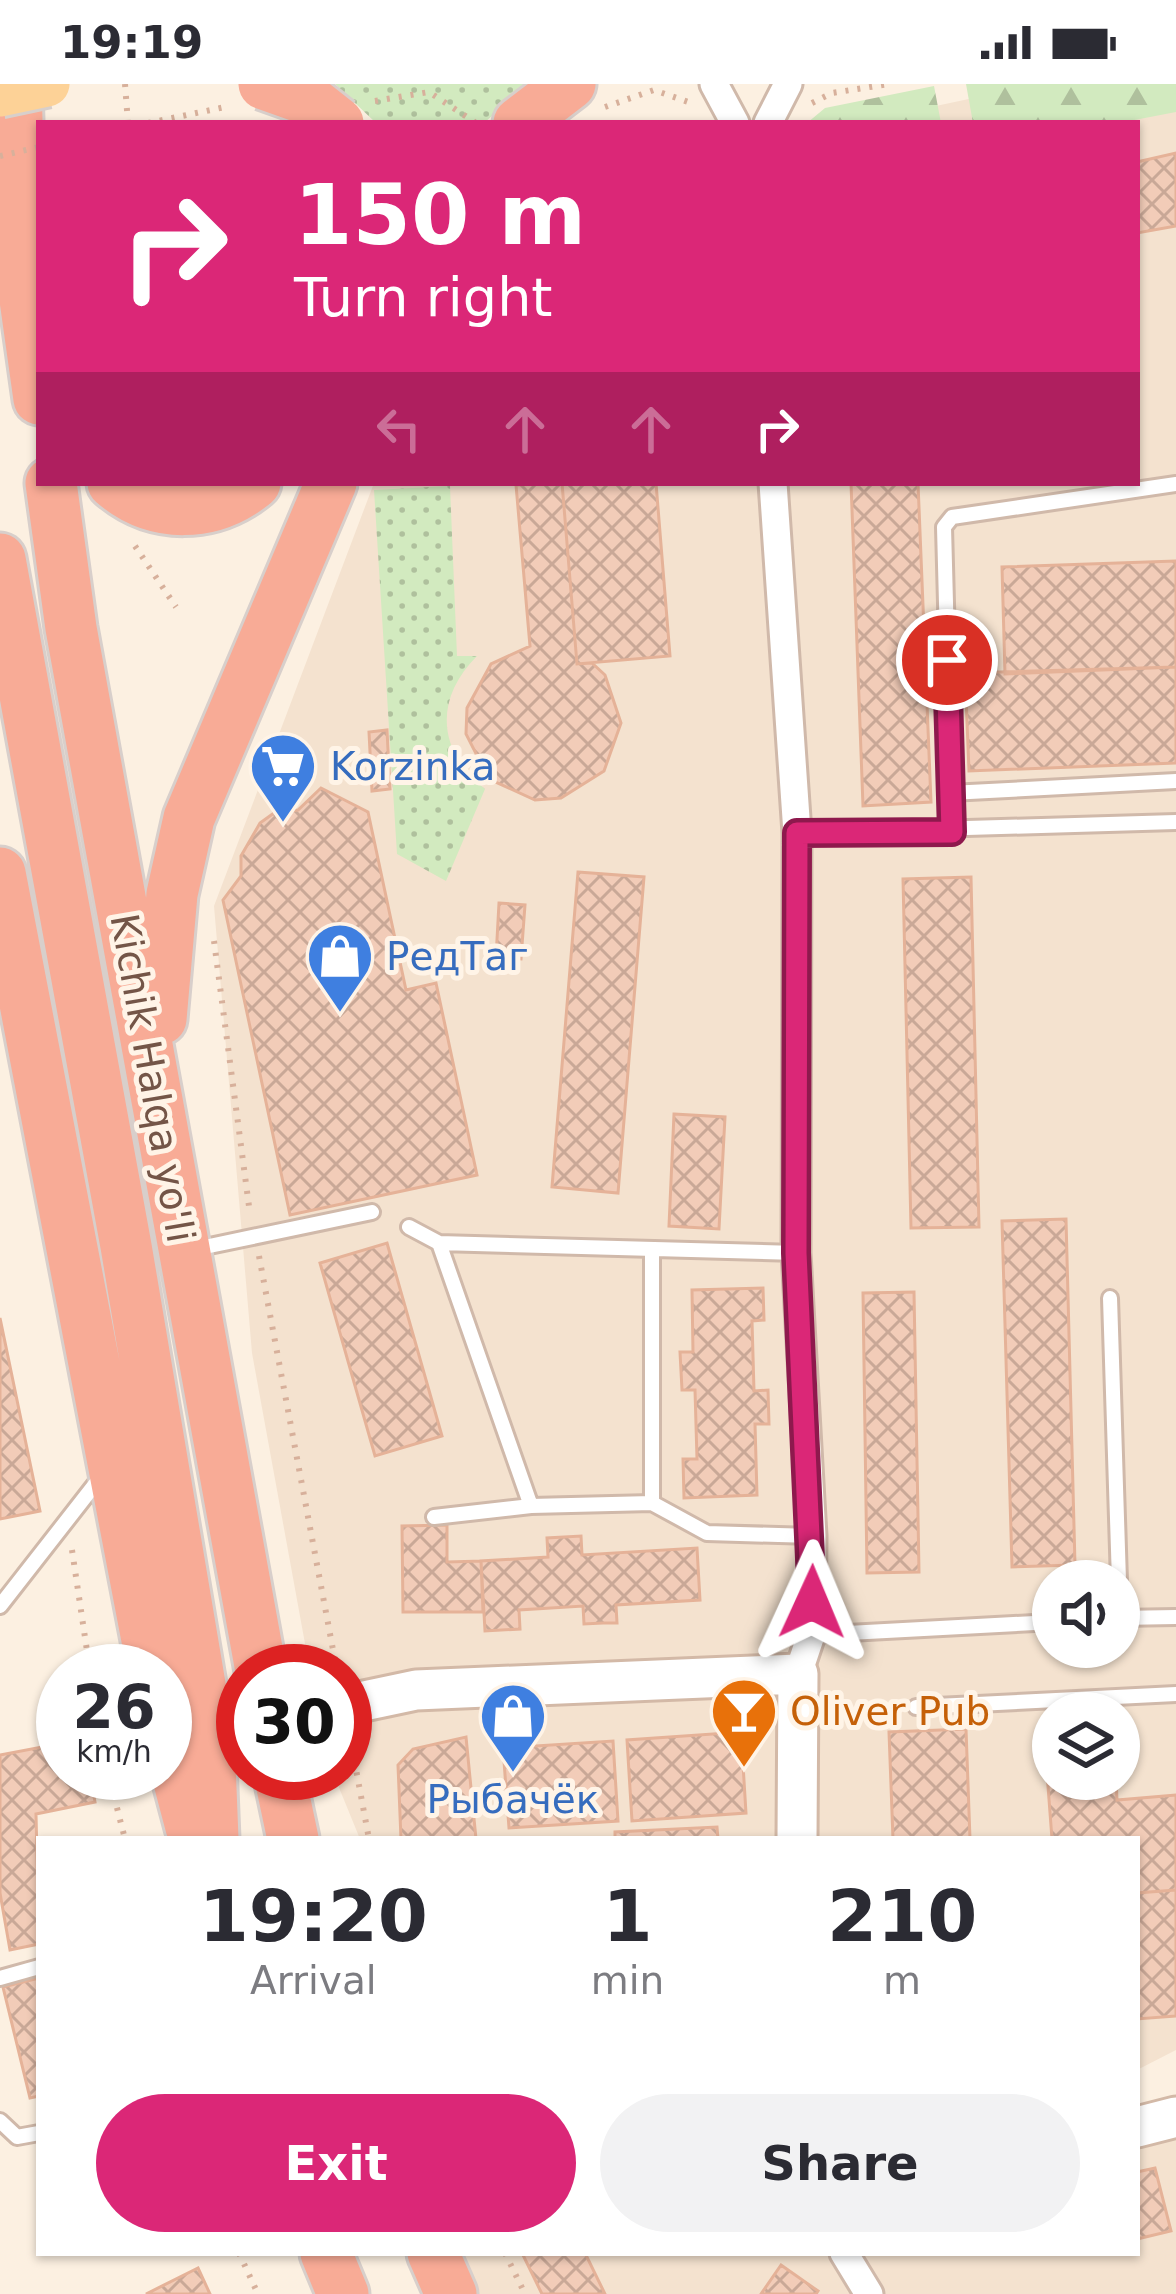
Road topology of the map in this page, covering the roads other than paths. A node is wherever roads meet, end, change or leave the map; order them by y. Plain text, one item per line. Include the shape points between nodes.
1 (17, 84) edge
2 (47, 84) edge
3 (714, 84) edge
4 (788, 84) edge
5 (0, 94) edge
6 (249, 94) edge
7 (587, 96) edge
8 (350, 114) edge
9 (527, 120) edge
10 (733, 120) edge
11 (770, 120) edge
12 (36, 188) edge
13 (36, 378) edge
14 (1176, 484) edge
15 (51, 486) edge
16 (118, 486) edge
17 (249, 486) edge
18 (330, 486) edge
19 (773, 486) edge
20 (0, 559) edge
21 (1176, 781) edge
22 (950, 793) junction
23 (1176, 822) edge
24 (952, 832) junction
25 (797, 833) junction
26 (0, 873) edge
27 (155, 1091) junction
28 (372, 1212) dead end
29 (409, 1227) dead end
30 (439, 1243) junction
31 (652, 1249) junction
32 (184, 1251) junction
33 (796, 1253) junction
34 (1110, 1298) dead end
35 (112, 1460) junction
36 (652, 1503) junction
37 (531, 1506) junction
38 (434, 1516) dead end
39 (812, 1536) junction
40 (1118, 1560) edge
41 (0, 1606) edge
42 (1176, 1617) edge
43 (1140, 1618) edge
44 (1032, 1623) edge
45 (811, 1635) junction
46 (148, 1644) edge
47 (256, 1644) edge
48 (798, 1674) junction
49 (1176, 1694) edge
50 (916, 1706) dead end
51 (372, 1710) edge
52 (196, 1736) edge
53 (285, 1800) edge
54 (195, 1836) edge
55 (213, 1836) edge
56 (292, 1836) edge
57 (797, 1836) edge
58 (36, 1968) edge
59 (0, 1978) edge
60 (1176, 2117) edge
61 (0, 2121) edge
62 (1140, 2126) edge
63 (36, 2134) edge
64 (327, 2256) edge
65 (434, 2256) edge
66 (846, 2256) edge
67 (343, 2294) edge
68 (451, 2294) edge
69 (869, 2294) edge

1 - 12 highway
1 - 13 highway via 21,271
2 - 5 main road, bridge
3 - 10 street
4 - 11 street
6 - 8 highway, bridge
7 - 9 highway
14 - 22 lane via 967,515 944,527
15 - 27 highway, Kichik Halqa yo'li
16 - 17 highway via 152,505 202,509
18 - 27 highway via 189,818 172,894
19 - 25 street
20 - 52 highway via 126,1246
21 - 22 lane
22 - 24 lane
23 - 24 lane
24 - 25 lane
25 - 33 street
26 - 35 highway
27 - 32 highway, Kichik Halqa yo'li
28 - 32 lane
29 - 30 lane
30 - 31 lane
30 - 37 lane
31 - 33 lane
31 - 36 lane
32 - 47 highway, Kichik Halqa yo'li
33 - 39 street
34 - 40 lane
35 - 41 lane
35 - 46 highway
36 - 37 lane
36 - 39 lane via 707,1533
37 - 38 lane
39 - 45 street
42 - 43 lane
44 - 45 lane
45 - 48 street
48 - 51 street via 416,1690
48 - 57 street
49 - 50 lane
52 - 54 highway
52 - 55 highway
53 - 56 highway
58 - 59 lane
60 - 62 street
61 - 63 lane via 17,2137
64 - 67 highway
65 - 68 highway
66 - 69 street

